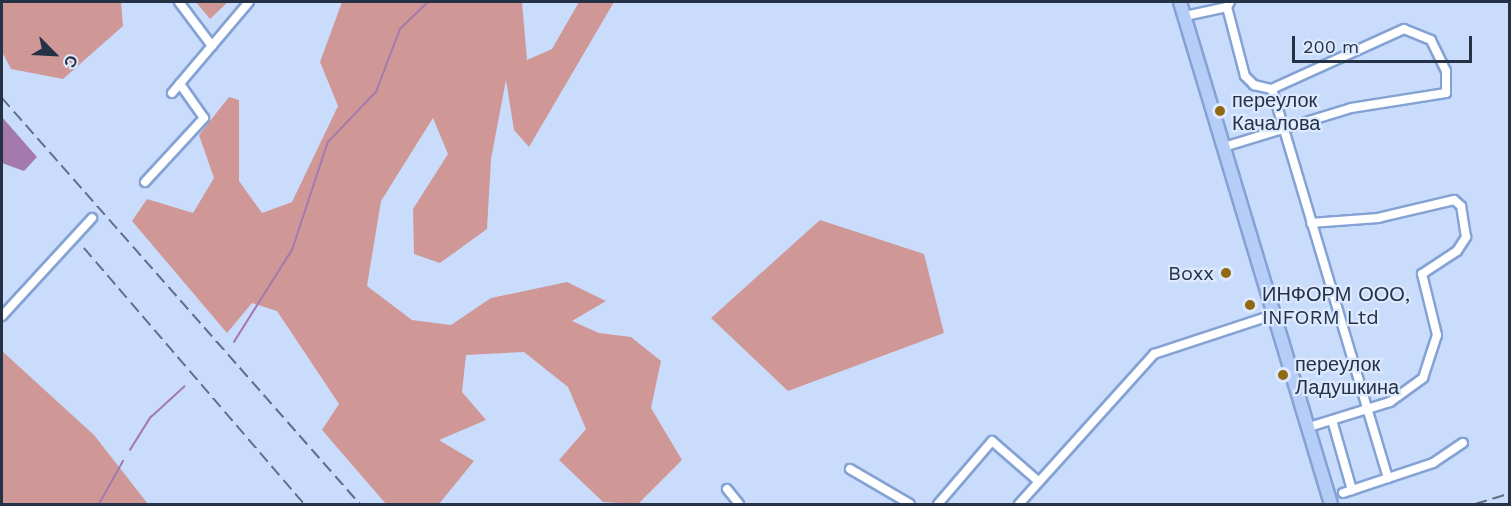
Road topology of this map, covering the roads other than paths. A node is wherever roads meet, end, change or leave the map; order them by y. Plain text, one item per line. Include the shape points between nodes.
1 (178, 2) edge
2 (249, 2) edge
3 (1180, 2) edge
4 (1229, 4) edge
5 (1185, 16) junction
6 (212, 46) junction
7 (180, 84) junction
8 (1272, 88) junction
9 (172, 93) dead end
10 (1284, 128) junction
11 (1227, 146) junction
12 (145, 182) dead end
13 (92, 218) dead end
14 (1311, 223) junction
15 (1276, 314) junction
16 (2, 316) edge
17 (1366, 408) junction
18 (1332, 420) junction
19 (1310, 427) junction
20 (1463, 443) dead end
21 (850, 469) dead end
22 (1388, 478) junction
23 (1038, 481) junction
24 (727, 489) dead end
25 (1352, 490) junction
26 (1343, 493) dead end
27 (739, 504) edge
28 (910, 504) edge
29 (938, 504) edge
30 (1018, 504) edge
31 (1331, 504) edge

1 - 6 street
2 - 6 street
3 - 5 main road
4 - 5 street
4 - 8 street via 1245,76 1254,85
5 - 11 main road
6 - 7 street
7 - 9 street
7 - 12 street via 204,118
8 - 10 street
8 - 10 street via 1404,30 1435,46 1446,71 1446,93 1351,108
10 - 11 street
10 - 14 street
11 - 15 main road
13 - 16 street
14 - 17 street
14 - 17 street via 1378,218 1454,200 1461,206 1463,245 1422,274 1437,335 1430,366 1405,394
15 - 19 main road
15 - 23 street via 1154,354
17 - 18 street
17 - 22 street
18 - 19 street
18 - 25 street
19 - 31 main road
20 - 22 street via 1433,463
21 - 28 street
22 - 25 street
23 - 29 street via 992,441
23 - 30 street
24 - 27 street
25 - 26 street

